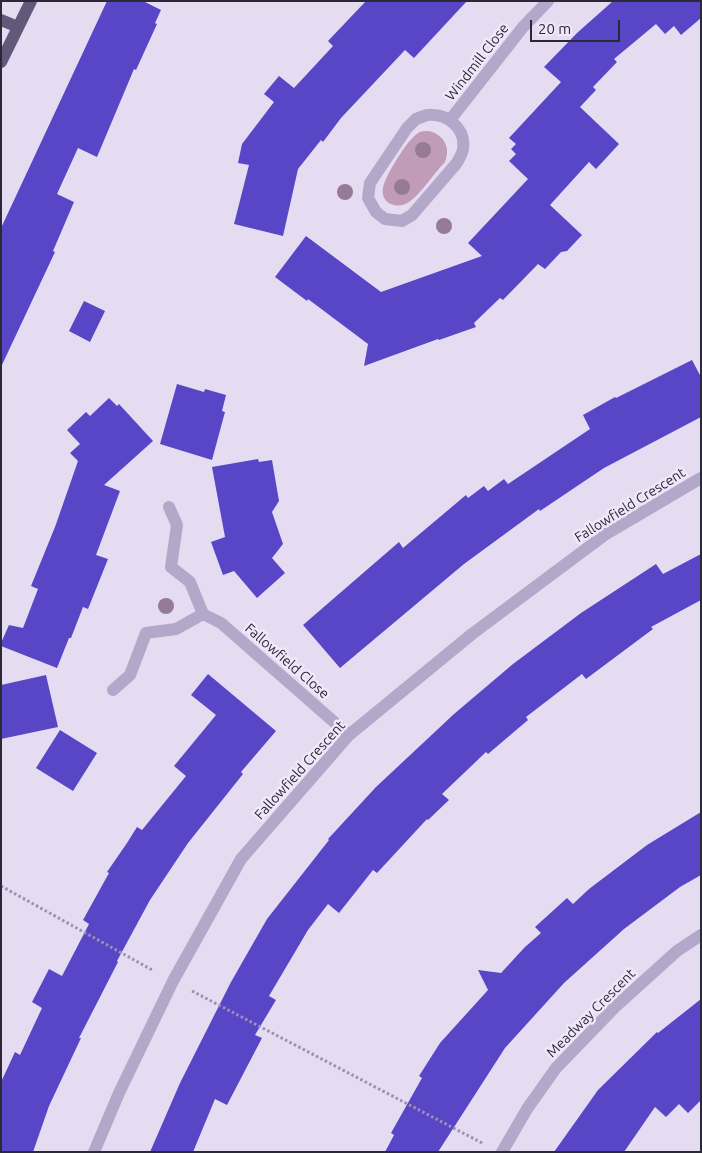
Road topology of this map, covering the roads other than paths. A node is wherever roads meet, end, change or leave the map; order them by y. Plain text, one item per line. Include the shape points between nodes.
1 (31, 1) edge
2 (548, 1) edge
3 (1, 20) edge
4 (18, 27) junction
5 (1, 62) edge
6 (450, 120) junction
7 (701, 478) edge
8 (169, 507) dead end
9 (203, 614) junction
10 (113, 690) dead end
11 (348, 735) junction
12 (701, 935) edge
13 (496, 1150) edge
14 (94, 1152) edge

1 - 4 main road
2 - 6 street, Windmill Close via 522,27
3 - 4 main road
4 - 5 main road
6 - 6 street, Windmill Close via 462,138 462,151 456,164 409,218 394,221 378,215 368,198 370,183 407,128 416,119 427,115
7 - 11 street, Fallowfield Crescent via 606,534 472,634
8 - 9 street via 177,525 171,567 190,582
9 - 10 street via 176,629 146,633 130,675
9 - 11 street, Fallowfield Close via 221,623
11 - 14 street, Fallowfield Crescent via 241,859 172,981
12 - 13 street, Meadway Crescent via 677,951 579,1043 556,1068

